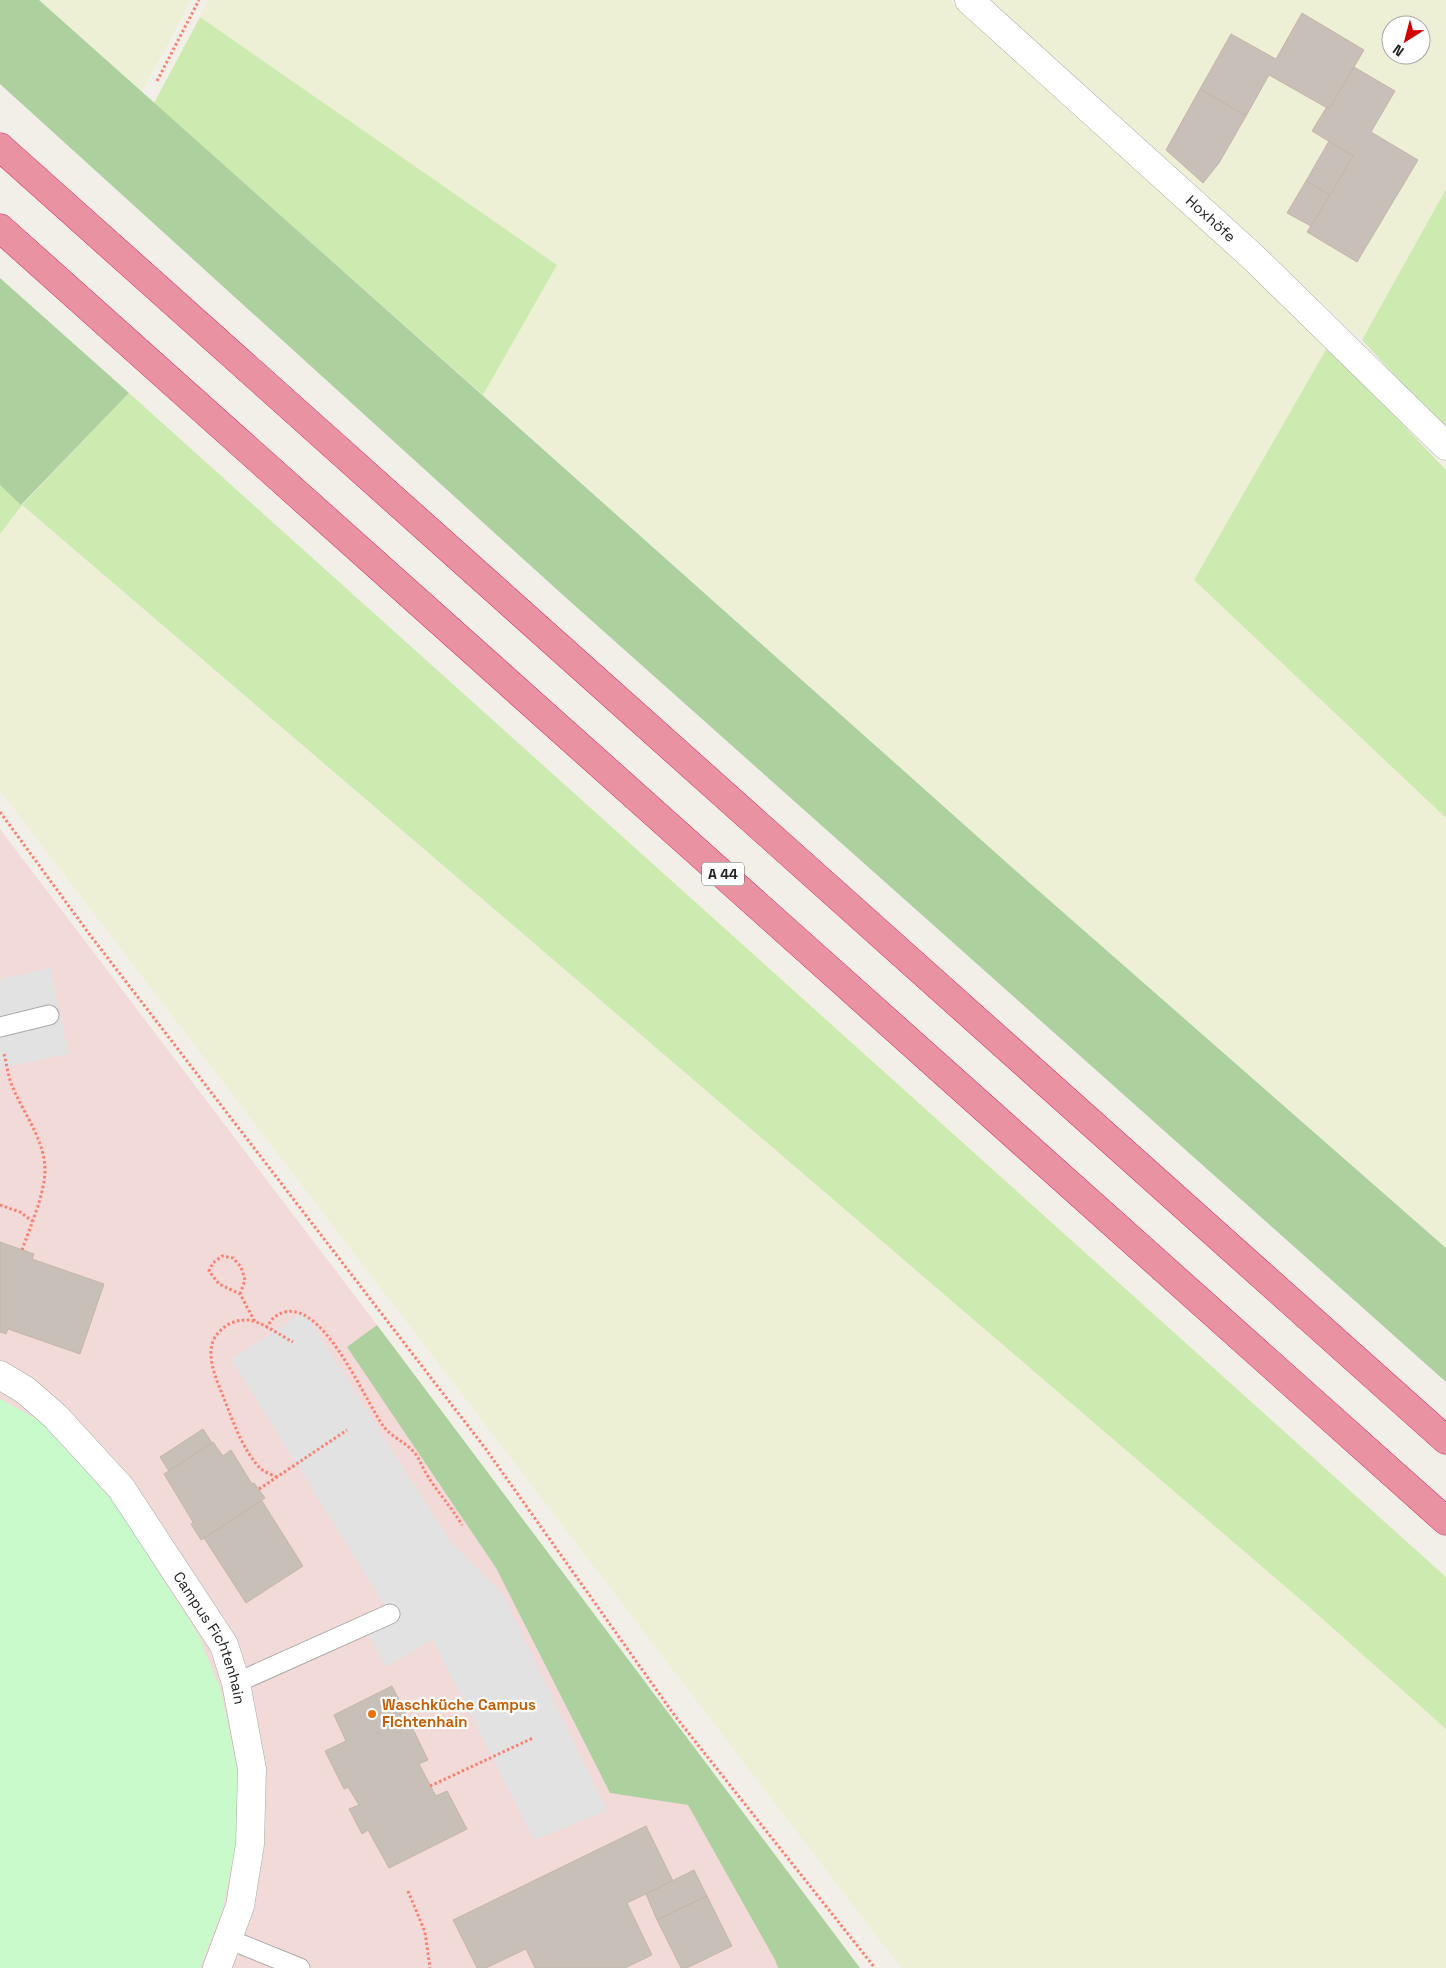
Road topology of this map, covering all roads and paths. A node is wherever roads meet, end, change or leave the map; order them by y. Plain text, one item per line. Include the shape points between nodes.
1 (199, 0) edge
2 (969, 0) edge
3 (157, 81) dead end
4 (0, 147) edge
5 (0, 228) edge
6 (1446, 446) edge
7 (0, 812) edge
8 (49, 1015) dead end
9 (0, 1027) edge
10 (4, 1050) dead end
11 (0, 1205) edge
12 (32, 1221) junction
13 (22, 1250) dead end
14 (240, 1294) junction
15 (255, 1322) junction
16 (266, 1328) junction
17 (293, 1342) dead end
18 (0, 1376) edge
19 (348, 1430) dead end
20 (1446, 1440) edge
21 (277, 1477) junction
22 (259, 1489) dead end
23 (1446, 1521) edge
24 (462, 1525) dead end
25 (390, 1614) dead end
26 (236, 1683) junction
27 (533, 1738) dead end
28 (430, 1786) dead end
29 (408, 1891) dead end
30 (228, 1939) junction
31 (217, 1968) edge
32 (300, 1968) edge
33 (430, 1968) edge
34 (875, 1968) edge

1 - 3 path
2 - 6 street, Hoxhöfe via 1254,258
4 - 20 highway
5 - 23 highway, A 44
7 - 34 path via 90,935 485,1448 674,1716
8 - 9 lane
10 - 12 path via 13,1088 41,1146 45,1170
11 - 12 path via 20,1212
12 - 13 path
14 - 14 path via 219,1284 209,1271 222,1256 233,1258 241,1268 245,1280
14 - 15 path
15 - 16 path
15 - 21 path via 244,1320 226,1324 214,1336 211,1352 214,1374 237,1432 251,1456 262,1470
16 - 17 path
16 - 24 path via 275,1316 286,1312 296,1312 319,1325 384,1427 414,1452
18 - 26 street, Campus Fichtenhain via 25,1390 55,1416 121,1488 224,1645
19 - 21 path
21 - 22 path
25 - 26 lane
26 - 30 street, Campus Fichtenhain via 252,1769 250,1844 240,1906
27 - 28 path
29 - 33 path via 425,1932
30 - 31 street, Campus Fichtenhain
30 - 32 lane

